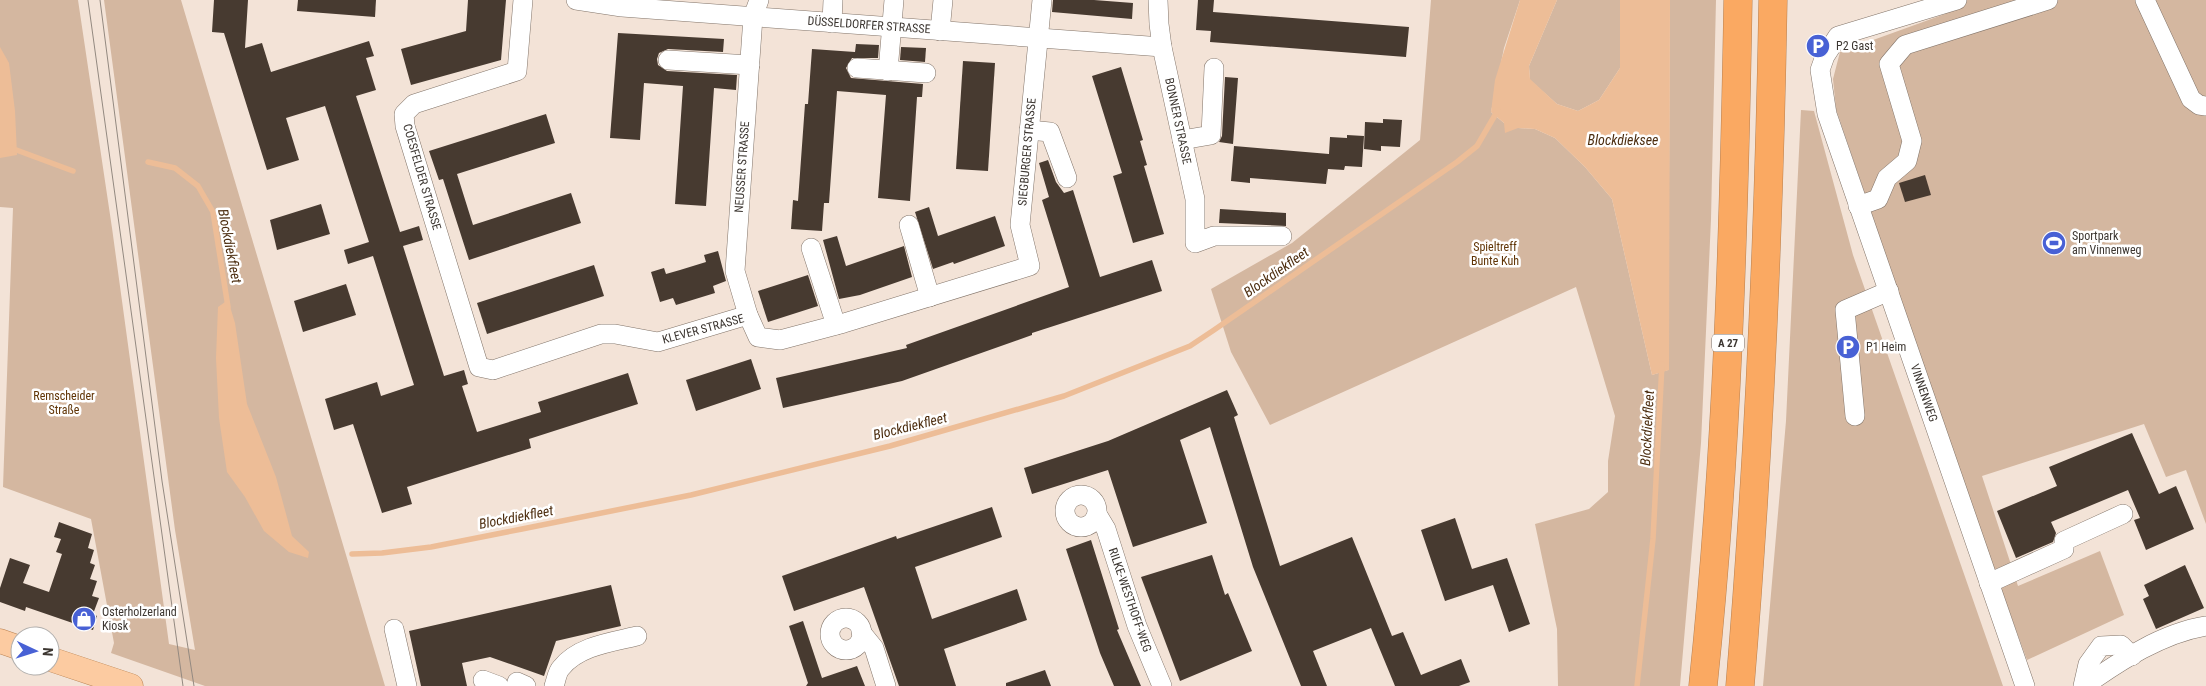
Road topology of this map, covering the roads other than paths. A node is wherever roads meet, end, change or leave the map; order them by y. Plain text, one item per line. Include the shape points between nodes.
1 (523, 0) edge
2 (576, 0) edge
3 (834, 0) edge
4 (894, 0) edge
5 (943, 0) edge
6 (1042, 0) edge
7 (1158, 0) edge
8 (1738, 0) edge
9 (1773, 0) edge
10 (1957, 0) edge
11 (2048, 0) edge
12 (2145, 0) edge
13 (646, 4) edge
14 (703, 6) edge
15 (756, 8) edge
16 (832, 23) junction
17 (892, 27) junction
18 (940, 31) junction
19 (1038, 38) junction
20 (1162, 47) junction
21 (668, 60) dead end
22 (750, 65) junction
23 (858, 68) dead end
24 (1214, 68) dead end
25 (888, 71) junction
26 (926, 74) dead end
27 (2206, 106) edge
28 (1029, 130) junction
29 (1182, 140) junction
30 (1067, 178) dead end
31 (1858, 206) junction
32 (909, 225) dead end
33 (1282, 236) dead end
34 (811, 248) dead end
35 (1030, 266) joint
36 (1889, 291) junction
37 (930, 297) junction
38 (748, 315) junction
39 (836, 325) junction
40 (479, 367) joint
41 (1855, 416) dead end
42 (1097, 514) dead end
43 (2123, 514) dead end
44 (1989, 583) junction
45 (2206, 626) edge
46 (394, 629) dead end
47 (861, 632) dead end
48 (636, 636) dead end
49 (60, 664) edge
50 (89, 679) edge
51 (131, 686) edge
52 (407, 686) edge
53 (516, 686) edge
54 (526, 686) edge
55 (554, 686) edge
56 (886, 686) edge
57 (1162, 686) edge
58 (1703, 686) edge
59 (1740, 686) edge
60 (2025, 686) edge
61 (2084, 686) edge

1 - 40 street, COESFELDER STRASSE via 516,71 414,104 404,114
2 - 13 street, DÜSSELDORFER STRASSE
3 - 16 street
4 - 17 street
5 - 18 street
6 - 19 street, SIEGBURGER STRASSE
7 - 20 street, BONNER STRASSE
8 - 58 highway, A 27 via 1726,388
9 - 59 highway, A 27 via 1762,384
10 - 31 street, VINNENWEG via 1838,36 1825,56 1820,70 1826,114
11 - 31 street via 1904,46 1889,64 1912,141 1907,161 1886,178 1878,199
12 - 27 street via 2191,98
13 - 14 street, DÜSSELDORFER STRASSE
14 - 15 street, DÜSSELDORFER STRASSE
15 - 16 street, DÜSSELDORFER STRASSE
15 - 22 street, NEUSSER STRASSE
16 - 17 street, DÜSSELDORFER STRASSE
17 - 18 street, DÜSSELDORFER STRASSE
17 - 25 street
18 - 19 street, DÜSSELDORFER STRASSE
19 - 20 street, DÜSSELDORFER STRASSE
19 - 28 street, SIEGBURGER STRASSE
20 - 29 street, BONNER STRASSE
21 - 22 street
22 - 38 street, NEUSSER STRASSE via 735,271
23 - 25 street
24 - 29 street via 1211,135
25 - 26 street
28 - 30 street via 1050,132
28 - 35 street, SIEGBURGER STRASSE via 1020,225
29 - 33 street, BONNER STRASSE via 1195,199 1195,243 1214,236
31 - 36 street, VINNENWEG
32 - 37 street
34 - 39 street
35 - 37 street, KLEVER STRASSE
36 - 41 street via 1845,310
36 - 44 street, VINNENWEG
37 - 39 street, KLEVER STRASSE
38 - 39 street, KLEVER STRASSE via 758,337 780,340
38 - 40 street, KLEVER STRASSE via 658,342 601,334 493,370
42 - 57 street, RILKE-WESTHOFF-WEG via 1106,529 1137,626
43 - 44 street via 2064,541 2064,549
44 - 60 street, VINNENWEG
45 - 61 street via 2186,630 2132,656
46 - 52 street
47 - 56 street via 874,648
48 - 55 street via 601,644 579,654 560,668
49 - 50 main road
50 - 51 main road
53 - 54 street via 517,682

